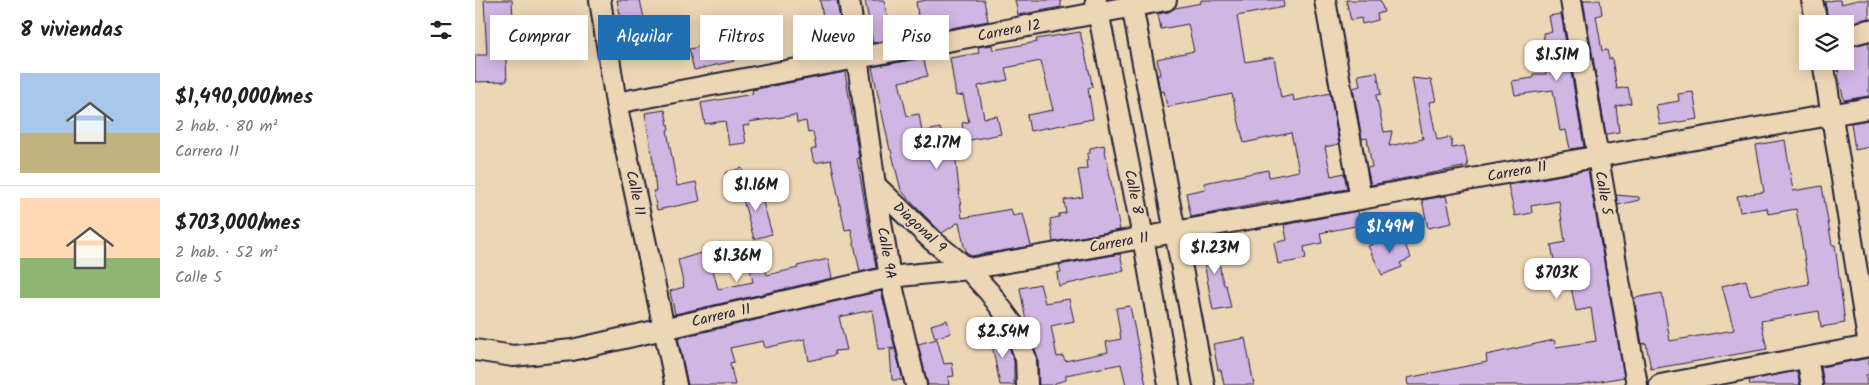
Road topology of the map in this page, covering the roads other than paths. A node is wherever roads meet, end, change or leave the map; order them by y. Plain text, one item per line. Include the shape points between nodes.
1 (599, 0) edge
2 (849, 0) edge
3 (1166, 0) edge
4 (1325, 0) edge
5 (1571, 0) edge
6 (1812, 0) edge
7 (1131, 3) edge
8 (1097, 6) edge
9 (851, 15) edge
10 (1815, 15) edge
11 (1869, 30) edge
12 (1854, 34) edge
13 (873, 55) edge
14 (846, 60) edge
15 (857, 60) edge
16 (1824, 70) edge
17 (616, 103) junction
18 (1869, 108) edge
19 (1831, 114) junction
20 (1597, 157) junction
21 (875, 185) junction
22 (1361, 198) junction
23 (1173, 232) junction
24 (1143, 237) junction
25 (968, 269) junction
26 (890, 277) junction
27 (665, 328) junction
28 (1869, 346) edge
29 (475, 350) edge
30 (1807, 358) junction
31 (676, 385) edge
32 (915, 385) edge
33 (1027, 385) edge
34 (1169, 385) edge
35 (1203, 385) edge
36 (1637, 385) edge
37 (1660, 385) edge
38 (1812, 385) edge

1 - 17 street, Calle 11
2 - 9 street, Calle 9A
3 - 7 street, Carrera 12
4 - 22 street
5 - 20 street, Calle 5
6 - 10 street
7 - 8 street, Carrera 12
7 - 23 street, Calle 8
8 - 13 street, Carrera 12
8 - 24 street, Calle 8
11 - 12 street
14 - 17 street, Carrera 12
15 - 21 street, Calle 9A
16 - 19 street
17 - 27 street, Calle 11
18 - 19 street, Carrera 11
19 - 20 street, Carrera 11
19 - 28 street
20 - 22 street, Carrera 11
20 - 36 street, Calle 5
21 - 25 street, Diagonal 9 via 933,241
21 - 26 street, Calle 9A
22 - 23 street, Carrera 11
23 - 24 street, Carrera 11
23 - 35 street, Calle 8
24 - 25 street, Carrera 11
24 - 34 street, Calle 8
25 - 26 street, Carrera 11
25 - 33 street, Diagonal 9 via 1014,326 1026,359
26 - 27 street, Carrera 11
26 - 32 street, Calle 9A
27 - 29 street, Carrera 11 via 572,350 513,356
27 - 31 street, Calle 11
28 - 30 street
30 - 37 street
30 - 38 street

